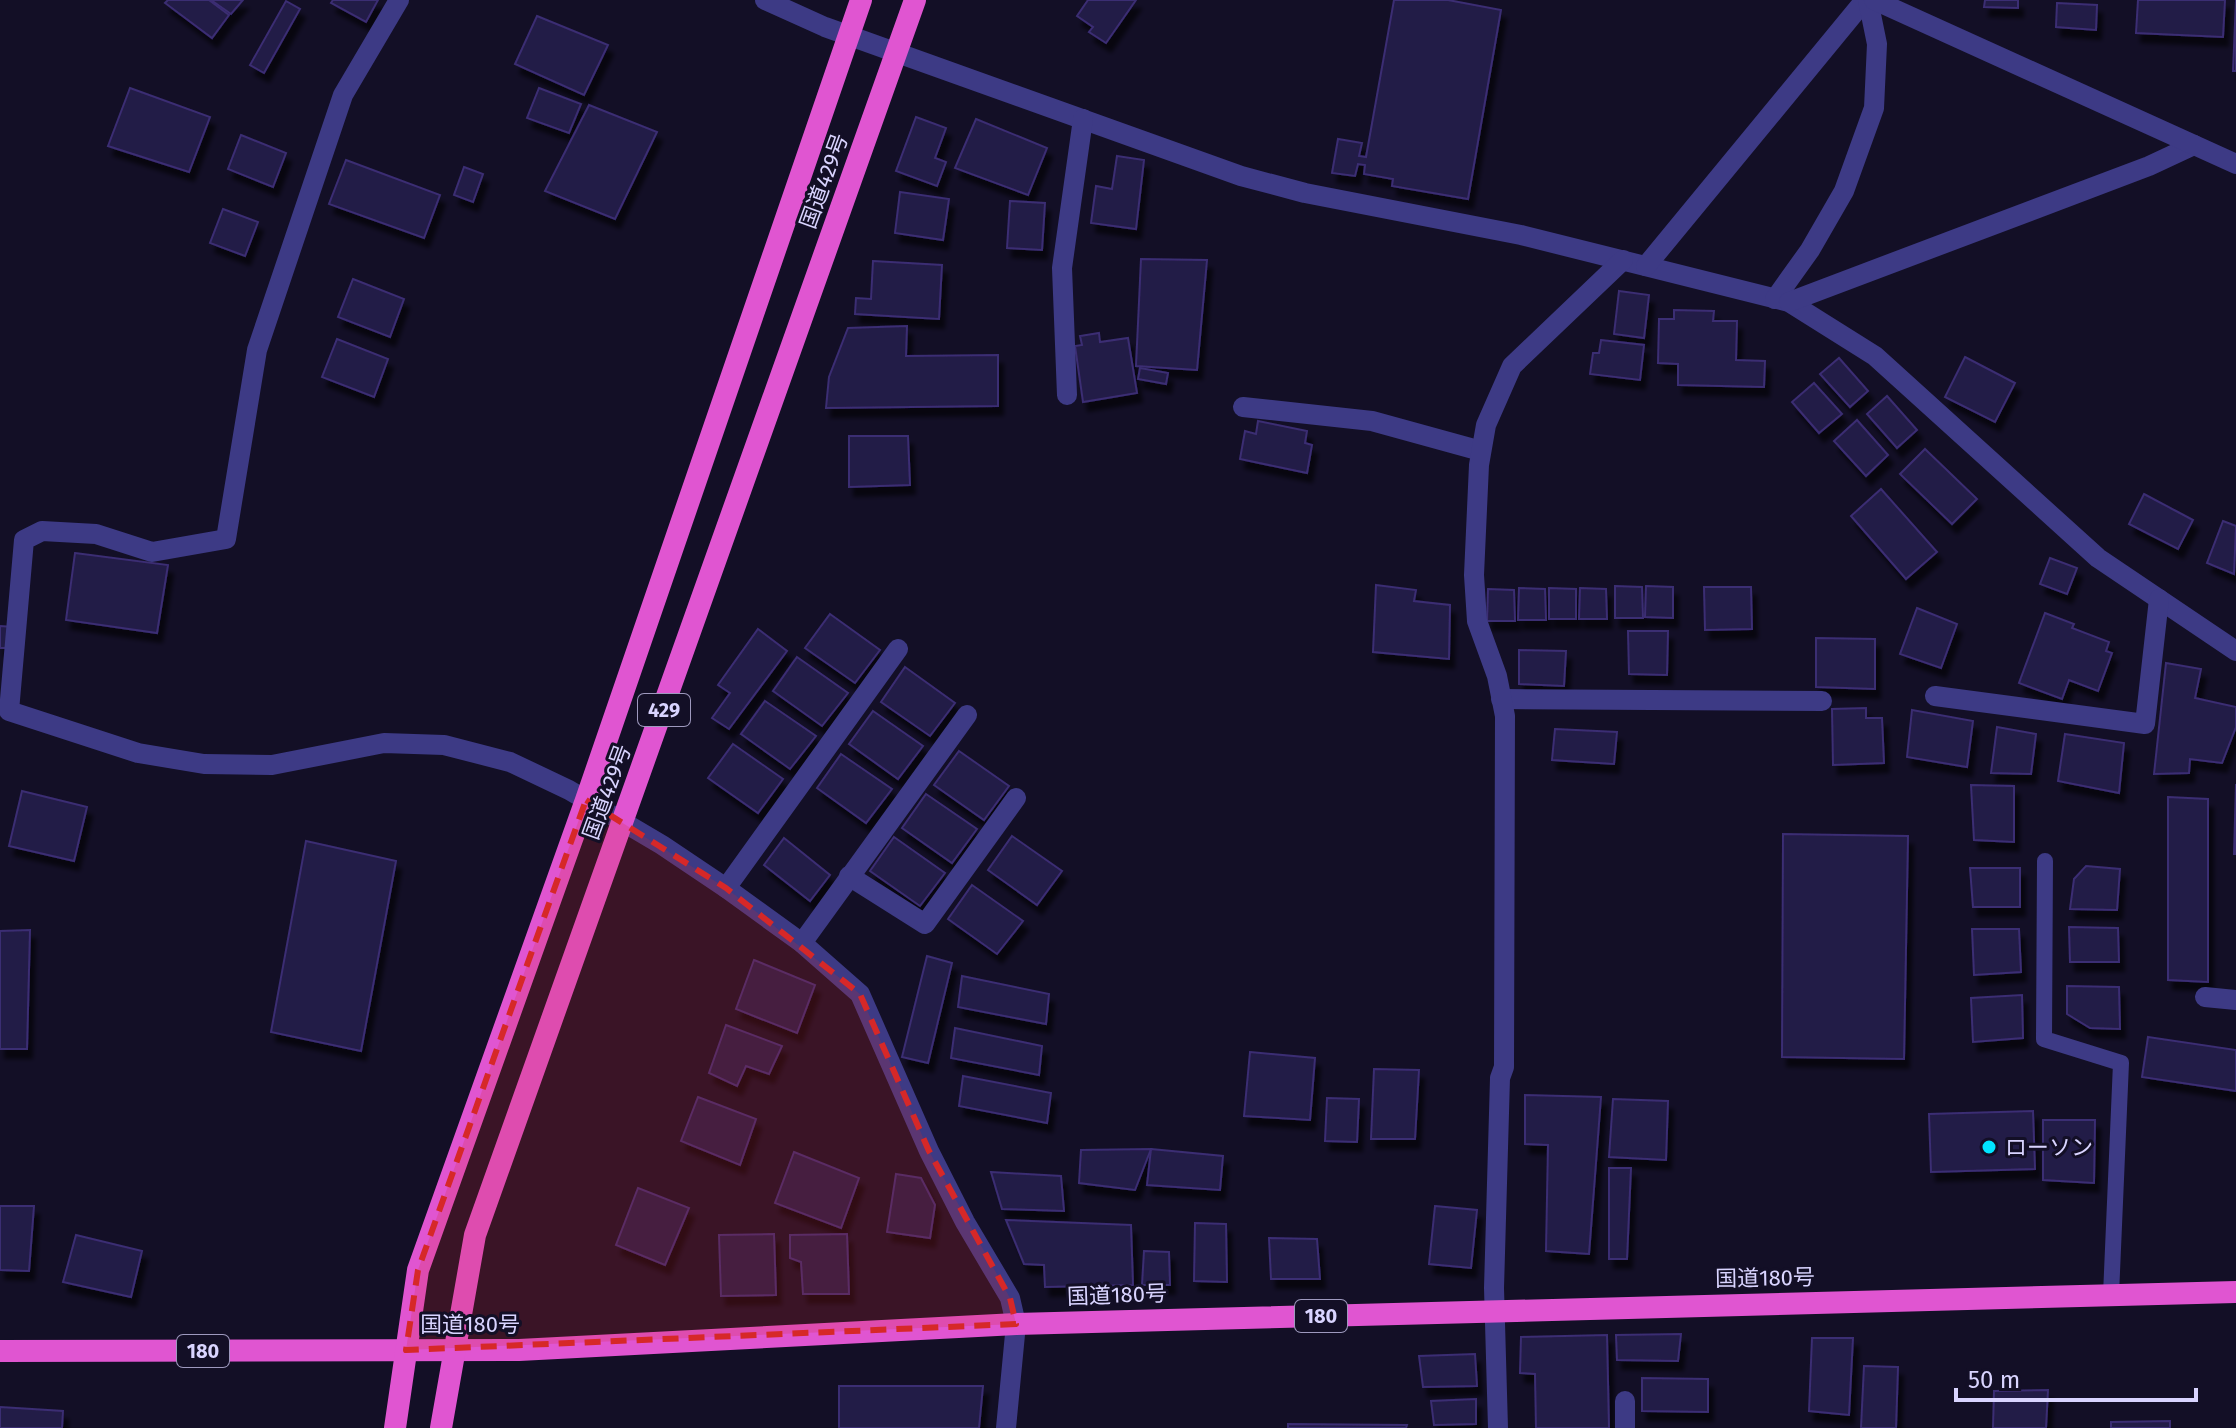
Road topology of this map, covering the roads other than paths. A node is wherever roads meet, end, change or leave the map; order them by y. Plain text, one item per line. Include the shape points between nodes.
1 (399, 0) edge
2 (765, 0) edge
3 (861, 0) edge
4 (915, 0) edge
5 (1869, 0) edge
6 (849, 35) junction
7 (897, 52) junction
8 (1083, 119) junction
9 (2194, 145) junction
10 (2236, 164) edge
11 (1623, 260) junction
12 (1646, 266) junction
13 (1782, 300) junction
14 (1067, 395) dead end
15 (1243, 407) dead end
16 (1481, 451) junction
17 (2159, 599) junction
18 (898, 649) dead end
19 (2236, 651) edge
20 (1935, 696) dead end
21 (1501, 699) junction
22 (1822, 701) dead end
23 (967, 715) dead end
24 (1016, 798) dead end
25 (586, 800) junction
26 (624, 822) junction
27 (2045, 861) dead end
28 (849, 876) junction
29 (726, 888) junction
30 (802, 943) junction
31 (2205, 997) dead end
32 (2236, 1000) edge
33 (2236, 1292) edge
34 (2111, 1295) junction
35 (1494, 1311) junction
36 (1016, 1324) junction
37 (406, 1350) junction
38 (455, 1350) junction
39 (0, 1351) edge
40 (1625, 1401) dead end
41 (395, 1428) edge
42 (441, 1428) edge
43 (1006, 1428) edge
44 (1498, 1428) edge
45 (1625, 1428) edge

1 - 25 street via 343,95 257,350 226,539 152,552 96,534 42,531 24,540 9,711 138,753 204,764 272,765 384,743 444,745 510,762
2 - 6 street
3 - 6 highway, 国道429号 / 429
4 - 7 highway, 国道429号 / 429
5 - 9 street
5 - 12 street
5 - 13 street via 1877,44 1874,108 1844,191
6 - 7 street
6 - 25 highway, 国道429号 / 429
7 - 8 street
7 - 26 highway, 国道429号 / 429
8 - 11 street via 1305,193
8 - 14 street via 1062,268
9 - 10 street
9 - 13 street
11 - 12 street
11 - 16 street via 1512,366 1486,425
12 - 13 street
13 - 17 street via 1875,356 2098,558
15 - 16 street via 1372,421
16 - 21 street via 1474,575 1477,621
17 - 19 street
17 - 20 street via 2145,724
18 - 29 street
21 - 22 street
21 - 35 street via 1504,1067
23 - 28 street
24 - 28 street via 925,924
25 - 26 street
25 - 37 highway, 国道429号 / 429 via 418,1270
26 - 29 street
26 - 38 highway, 国道429号 / 429 via 475,1235
27 - 34 lane via 2044,1039 2121,1063
28 - 30 street
29 - 30 street
30 - 36 street via 860,994 936,1165 1010,1298
31 - 32 street
33 - 34 highway, 国道180号 / 180
34 - 35 highway, 国道180号 / 180
35 - 36 highway, 国道180号 / 180
35 - 44 street
36 - 38 highway, 国道180号 / 180
36 - 43 street
37 - 38 highway, 国道180号 / 180
37 - 39 highway, 国道180号 / 180
37 - 41 highway, 国道429号 / 429
38 - 42 highway, 国道429号 / 429
40 - 45 street

